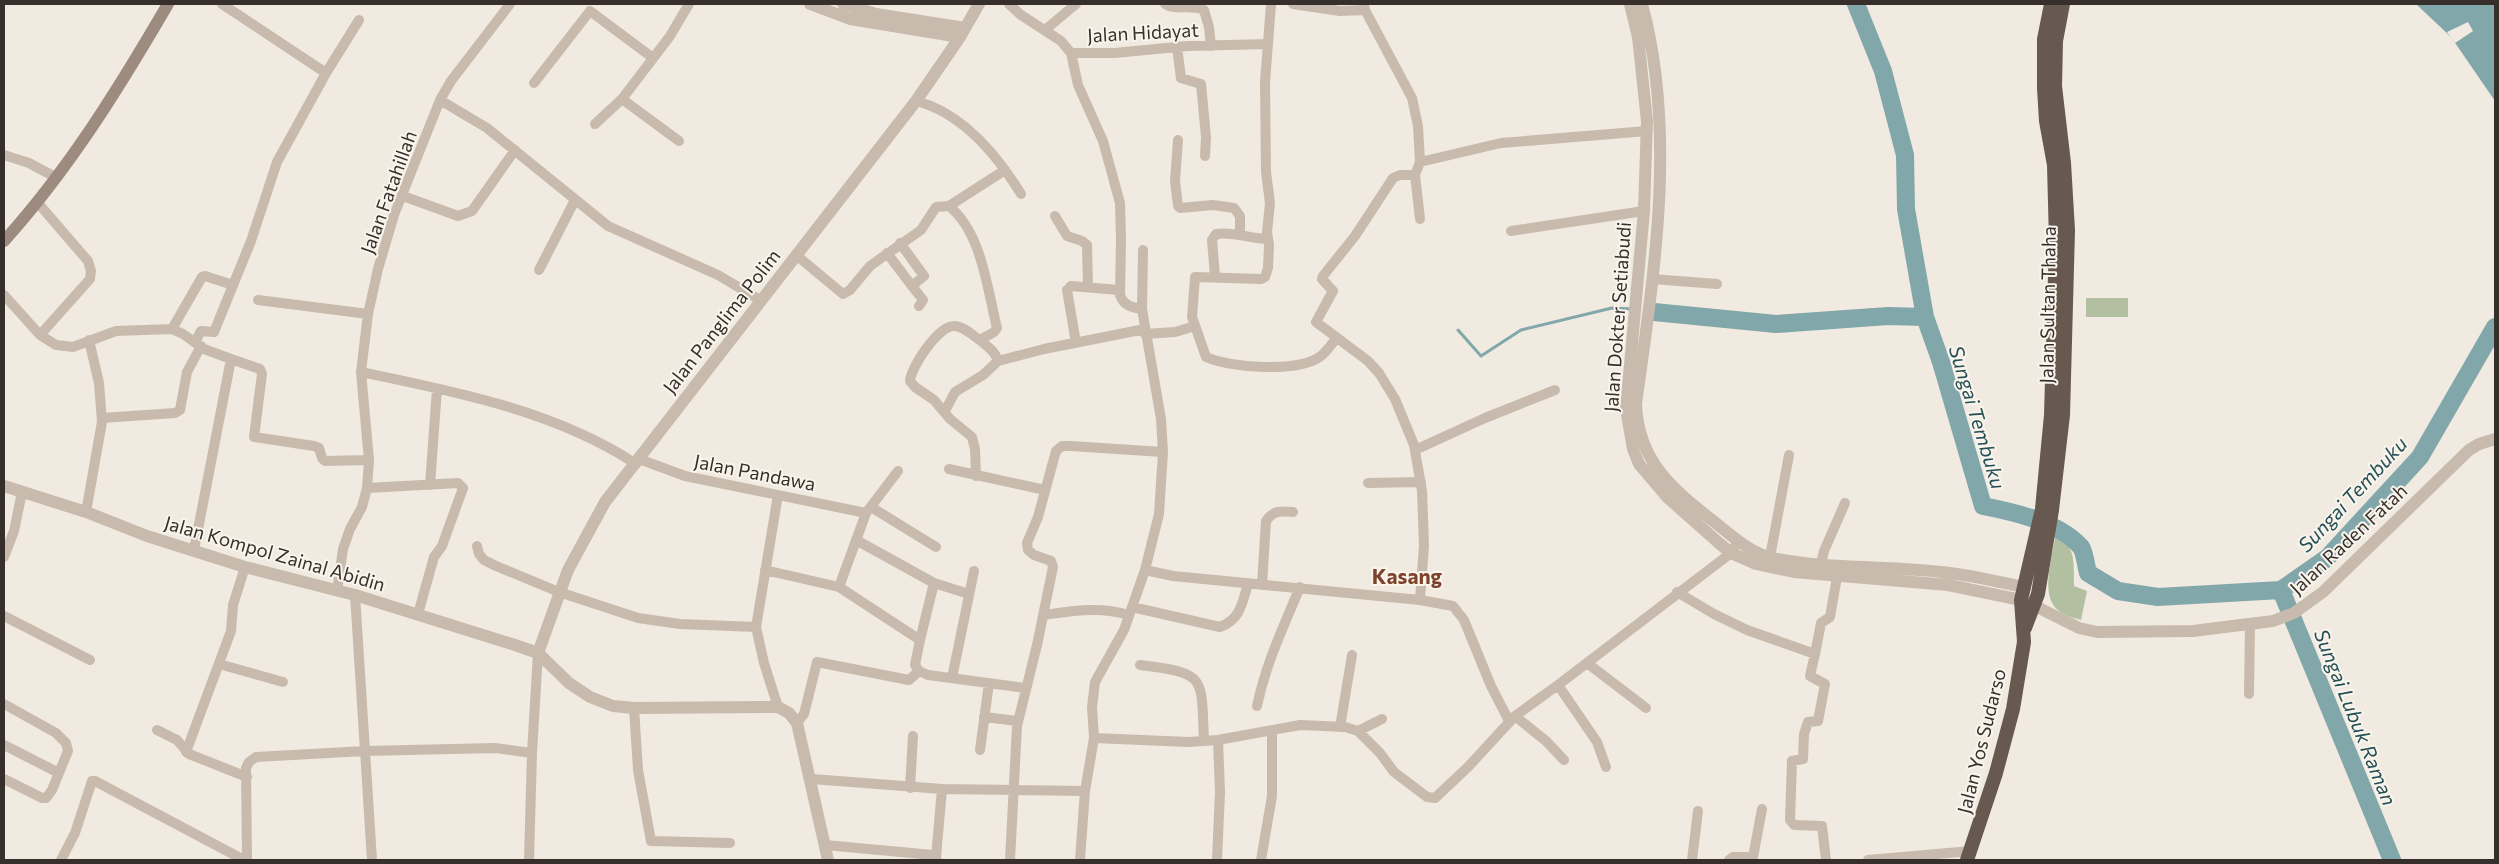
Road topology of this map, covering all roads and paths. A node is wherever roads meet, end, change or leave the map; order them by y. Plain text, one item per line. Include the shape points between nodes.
1 (168, 4) edge
2 (222, 4) edge
3 (508, 4) edge
4 (689, 4) edge
5 (810, 4) edge
6 (843, 4) edge
7 (979, 4) edge
8 (1009, 4) edge
9 (1076, 4) edge
10 (1165, 4) edge
11 (1272, 4) edge
12 (1293, 4) edge
13 (1630, 4) edge
14 (1642, 4) edge
15 (2051, 4) edge
16 (2063, 4) edge
17 (1365, 7) edge
18 (875, 19) junction
19 (359, 20) dead end
20 (1045, 30) junction
21 (962, 32) junction
22 (1267, 44) junction
23 (1211, 46) junction
24 (1178, 47) junction
25 (1071, 53) junction
26 (653, 58) junction
27 (326, 73) junction
28 (534, 83) dead end
29 (622, 99) junction
30 (440, 100) junction
31 (916, 102) junction
32 (595, 124) dead end
33 (1647, 131) junction
34 (1178, 140) dead end
35 (679, 141) dead end
36 (515, 150) junction
37 (4, 155) edge
38 (1205, 156) dead end
39 (1420, 162) junction
40 (1005, 170) junction
41 (1415, 175) junction
42 (57, 178) junction
43 (1021, 194) dead end
44 (403, 196) junction
45 (2061, 196) junction
46 (575, 200) junction
47 (38, 203) junction
48 (949, 206) junction
49 (1644, 211) junction
50 (1055, 216) dead end
51 (1420, 219) dead end
52 (1511, 231) dead end
53 (1240, 236) junction
54 (1268, 239) junction
55 (4, 241) edge
56 (900, 242) junction
57 (1143, 250) dead end
58 (887, 253) junction
59 (796, 255) junction
60 (539, 270) dead end
61 (1215, 276) junction
62 (1652, 279) junction
63 (1717, 284) dead end
64 (233, 285) junction
65 (912, 286) junction
66 (1088, 286) junction
67 (1119, 290) junction
68 (4, 295) edge
69 (258, 300) dead end
70 (760, 300) junction
71 (919, 306) dead end
72 (1142, 309) junction
73 (368, 314) junction
74 (1195, 326) junction
75 (172, 329) junction
76 (1145, 332) junction
77 (40, 335) junction
78 (1337, 338) junction
79 (89, 340) junction
80 (980, 340) junction
81 (1076, 343) junction
82 (198, 344) junction
83 (231, 360) junction
84 (998, 361) junction
85 (361, 372) junction
86 (437, 389) junction
87 (1554, 390) dead end
88 (945, 411) junction
89 (102, 418) junction
90 (1632, 419) junction
91 (2495, 438) edge
92 (1415, 450) junction
93 (1163, 452) junction
94 (1789, 455) dead end
95 (369, 460) junction
96 (637, 462) junction
97 (949, 469) dead end
98 (898, 471) dead end
99 (976, 476) junction
100 (1421, 482) junction
101 (1368, 483) dead end
102 (430, 485) junction
103 (4, 486) edge
104 (367, 488) junction
105 (1045, 490) junction
106 (22, 492) junction
107 (1672, 494) junction
108 (778, 495) junction
109 (1845, 503) dead end
110 (868, 510) junction
111 (86, 512) junction
112 (1293, 512) dead end
113 (856, 540) junction
114 (1738, 541) junction
115 (2041, 543) junction
116 (477, 546) dead end
117 (936, 547) dead end
118 (194, 550) junction
119 (1731, 553) junction
120 (4, 556) edge
121 (1770, 557) junction
122 (1821, 563) junction
123 (245, 567) junction
124 (765, 570) junction
125 (1145, 570) junction
126 (974, 571) dead end
127 (1837, 577) junction
128 (1949, 579) junction
129 (934, 583) junction
130 (1248, 584) junction
131 (1262, 585) junction
132 (839, 587) junction
133 (1300, 588) junction
134 (337, 591) junction
135 (559, 592) junction
136 (1677, 592) junction
137 (969, 594) junction
138 (2023, 594) junction
139 (355, 595) junction
140 (1420, 600) junction
141 (2036, 600) junction
142 (1131, 611) junction
143 (418, 614) junction
144 (1043, 615) junction
145 (4, 616) edge
146 (2250, 623) junction
147 (756, 627) junction
148 (2025, 629) junction
149 (920, 640) junction
150 (538, 653) junction
151 (1815, 654) junction
152 (1352, 655) dead end
153 (90, 660) dead end
154 (1587, 662) junction
155 (219, 664) junction
156 (1140, 665) dead end
157 (919, 671) junction
158 (952, 678) junction
159 (283, 682) dead end
160 (989, 683) junction
161 (1558, 685) junction
162 (1025, 688) junction
163 (2249, 694) dead end
164 (4, 704) edge
165 (1257, 706) dead end
166 (778, 707) junction
167 (634, 708) junction
168 (1646, 708) dead end
169 (984, 717) junction
170 (1512, 718) junction
171 (1382, 720) dead end
172 (1018, 721) junction
173 (797, 723) junction
174 (1340, 727) junction
175 (157, 730) dead end
176 (1272, 731) junction
177 (1358, 732) junction
178 (914, 736) dead end
179 (1094, 738) junction
180 (1218, 740) junction
181 (1204, 741) junction
182 (4, 745) edge
183 (980, 750) dead end
184 (365, 751) junction
185 (186, 752) junction
186 (532, 753) junction
187 (1564, 760) dead end
188 (1606, 767) dead end
189 (59, 773) junction
190 (246, 777) junction
191 (812, 778) junction
192 (4, 780) edge
193 (910, 788) junction
194 (942, 789) junction
195 (1013, 789) junction
196 (1085, 790) junction
197 (1762, 809) dead end
198 (1698, 811) dead end
199 (730, 843) dead end
200 (825, 845) junction
201 (1969, 855) edge
202 (937, 859) edge
203 (61, 860) edge
204 (246, 860) edge
205 (372, 860) edge
206 (529, 860) edge
207 (828, 860) edge
208 (1010, 860) edge
209 (1080, 860) edge
210 (1217, 860) edge
211 (1261, 860) edge
212 (1692, 860) edge
213 (1729, 860) edge
214 (1826, 860) edge
215 (1868, 860) edge

1 - 42 main road via 95,125
2 - 27 street
3 - 30 street, Jalan Fatahillah via 450,81
4 - 26 street
5 - 18 street via 850,19
6 - 18 street
7 - 21 street, Jalan Panglima Polim
8 - 20 street, Jalan Hidayat via 1021,16
9 - 20 street
10 - 23 street via 1170,7 1195,6 1204,10
11 - 22 street
12 - 17 street via 1340,11
13 - 33 street, Jalan Dokter Setiabudi via 1638,37
14 - 62 street, Jalan Dokter Setiabudi via 1655,70 1659,120 1659,190
15 - 45 highway, Jalan Sultan Thaha via 2044,39 2043,79 2046,122
16 - 45 highway, Jalan Sultan Thaha via 2056,41 2055,86
17 - 39 street via 1412,98
18 - 21 street
19 - 27 street
20 - 25 street, Jalan Hidayat
21 - 31 street, Jalan Panglima Polim
22 - 23 street, Jalan Hidayat
22 - 54 street
23 - 24 street, Jalan Hidayat
24 - 25 street, Jalan Hidayat
24 - 38 street via 1181,78 1201,84
25 - 67 street via 1078,85 1103,141 1120,203
26 - 28 street via 590,11
26 - 29 street
27 - 64 street via 277,162
29 - 32 street
29 - 35 street
30 - 36 street via 487,128
30 - 44 street, Jalan Fatahillah
31 - 40 street via 944,112 963,125
31 - 59 street, Jalan Panglima Polim
33 - 39 street via 1501,143
33 - 49 street, Jalan Dokter Setiabudi
34 - 53 street via 1175,181 1178,206 1223,205 1234,208 1240,216
36 - 44 street via 472,211 458,216
36 - 46 street
37 - 42 street via 29,163
39 - 41 street
40 - 43 street
40 - 48 street
41 - 51 street
41 - 78 street via 1393,178 1355,236 1323,276 1333,291 1316,321
42 - 47 main road
44 - 73 street, Jalan Fatahillah via 378,269
45 - 115 highway, Jalan Sultan Thaha via 2056,241 2057,415
46 - 60 street
46 - 70 street via 608,226 718,276
47 - 55 main road
47 - 77 street via 88,261 91,271 90,279 75,298
48 - 56 street via 936,207 921,230
48 - 80 street via 976,246 997,328
49 - 52 street
49 - 90 street, Jalan Dokter Setiabudi via 1635,309
50 - 66 street via 1067,236 1082,240 1086,245
53 - 54 street
53 - 61 street via 1225,232 1214,237
54 - 61 street via 1265,277
56 - 58 street
56 - 65 street via 924,276
57 - 72 street
58 - 59 street via 843,294
58 - 65 street
59 - 70 street, Jalan Panglima Polim
61 - 74 street via 1194,278 1192,317
62 - 63 street
62 - 90 street, Jalan Dokter Setiabudi
64 - 75 street via 202,277
64 - 82 street via 214,332 201,331
65 - 71 street via 923,300
66 - 67 street
66 - 81 street via 1071,286 1067,290
67 - 72 street via 1122,302
68 - 77 street
69 - 73 street
70 - 96 street, Jalan Panglima Polim
72 - 76 street
73 - 85 street, Jalan Fatahillah
74 - 76 street via 1175,332
74 - 78 street via 1206,357 1249,368 1281,367 1321,356
75 - 79 street via 116,331
75 - 82 street
76 - 81 street
76 - 93 street via 1161,419
77 - 79 street via 64,348
78 - 92 street via 1379,373 1395,399
79 - 89 street via 99,382
80 - 84 street via 992,350
80 - 88 street via 951,326 943,330 919,358 910,374 914,388
81 - 84 street
82 - 83 street
82 - 89 street via 187,372 180,410
83 - 95 street via 260,369 262,374 254,437 314,446 319,448 326,461
83 - 118 street
84 - 88 street via 955,392
85 - 86 street, Jalan Pandawa
85 - 95 street, Jalan Fatahillah
86 - 96 street, Jalan Pandawa via 527,413
86 - 102 street
87 - 92 street
88 - 99 street via 972,437
89 - 111 street
90 - 107 street, Jalan Dokter Setiabudi via 1633,449 1639,464
91 - 146 street, Jalan Raden Fatah via 2469,450 2323,592 2294,613
92 - 100 street
93 - 105 street via 1062,446 1056,451
93 - 125 street via 1159,514
94 - 121 street
95 - 104 street, Jalan Fatahillah
96 - 108 street, Jalan Pandawa
96 - 135 street, Jalan Panglima Polim via 605,502
97 - 99 street
98 - 110 street
99 - 105 street
100 - 101 street
100 - 140 street via 1424,546
102 - 104 street
102 - 143 street via 458,483 463,488 442,546 434,557
103 - 106 street, Jalan Kompol Zainal Abidin
104 - 134 street, Jalan Fatahillah via 343,549
105 - 144 street via 1027,543 1028,550 1051,561 1053,567
106 - 111 street, Jalan Kompol Zainal Abidin
106 - 120 street via 14,531
107 - 114 street, Jalan Dokter Setiabudi
107 - 119 street, Jalan Dokter Setiabudi
108 - 110 street, Jalan Pandawa
108 - 124 street
109 - 122 street
110 - 113 street
110 - 117 street
111 - 118 street, Jalan Kompol Zainal Abidin
112 - 131 street via 1271,513 1266,521
113 - 129 street
113 - 132 street
114 - 119 street
114 - 121 street, Jalan Dokter Setiabudi
115 - 138 highway, Jalan Sultan Thaha
115 - 141 highway, Jalan Sultan Thaha
116 - 135 street via 484,560
118 - 123 street, Jalan Kompol Zainal Abidin
119 - 127 street, Jalan Dokter Setiabudi via 1773,568
119 - 136 street
121 - 122 street, Jalan Dokter Setiabudi
122 - 128 street, Jalan Dokter Setiabudi
123 - 134 street, Jalan Kompol Zainal Abidin
123 - 155 street via 233,606 231,631
124 - 132 street
124 - 147 street
125 - 130 street
125 - 142 street
126 - 137 street
127 - 128 street, Jalan Dokter Setiabudi
127 - 151 street via 1830,617 1822,623
128 - 138 street, Jalan Dokter Setiabudi
129 - 137 street
129 - 149 street
130 - 131 street
130 - 142 street via 1237,617 1220,627
131 - 133 street
132 - 149 street
133 - 140 street
133 - 165 street via 1274,645
134 - 139 street, Jalan Kompol Zainal Abidin
135 - 147 street via 638,618 680,624
135 - 150 street, Jalan Panglima Polim
136 - 151 street via 1747,630
136 - 154 street
137 - 158 street
138 - 141 highway, Jalan Dokter Setiabudi
138 - 148 highway, Jalan Yos Sudarso
139 - 143 street, Jalan Kompol Zainal Abidin
139 - 184 street
140 - 170 street via 1457,609 1491,686
141 - 146 street, Jalan Raden Fatah via 2072,625 2097,632 2193,632
141 - 148 highway, Jalan Yos Sudarso
142 - 144 street via 1087,609
142 - 179 street via 1124,630 1094,682
143 - 150 street, Jalan Kompol Zainal Abidin
144 - 162 street
145 - 153 street
146 - 163 street
147 - 166 street
148 - 201 highway, Jalan Yos Sudarso via 2013,709
149 - 157 street via 915,665
150 - 167 street via 569,683 590,697 612,706
150 - 186 street
151 - 214 street via 1810,676 1826,684 1818,721 1808,721 1804,734 1803,759 1792,761 1790,820 1794,825 1822,826
152 - 174 street
154 - 161 street
154 - 168 street
155 - 159 street
155 - 185 street
156 - 181 street via 1185,672 1196,679 1202,697
157 - 158 street
157 - 173 street via 909,680 817,662 804,714
158 - 160 street
160 - 162 street
160 - 169 street
161 - 170 street
161 - 188 street via 1597,742
162 - 172 street
164 - 189 street via 63,739 68,751
166 - 167 street
166 - 173 street
167 - 199 street via 638,770 651,841
169 - 172 street
169 - 183 street
170 - 177 street via 1435,798 1427,797 1394,772
170 - 187 street via 1546,741
171 - 177 street
172 - 195 street
173 - 191 street
174 - 176 street via 1300,725
174 - 177 street
175 - 185 street via 177,740
176 - 180 street
176 - 211 street via 1272,796
178 - 193 street
179 - 181 street
179 - 196 street
180 - 181 street
180 - 210 street
182 - 189 street
184 - 186 street via 495,748
184 - 190 street via 256,758 248,762
184 - 205 street
185 - 190 street
186 - 206 street
189 - 192 street via 46,798
190 - 204 street
191 - 193 street
191 - 200 street
193 - 194 street
194 - 195 street
194 - 202 street
195 - 196 street
195 - 208 street
196 - 209 street
197 - 213 street via 1753,856
198 - 212 street
200 - 202 street via 933,855
200 - 207 street
201 - 215 street
203 - 204 street via 75,833 92,781 95,781

